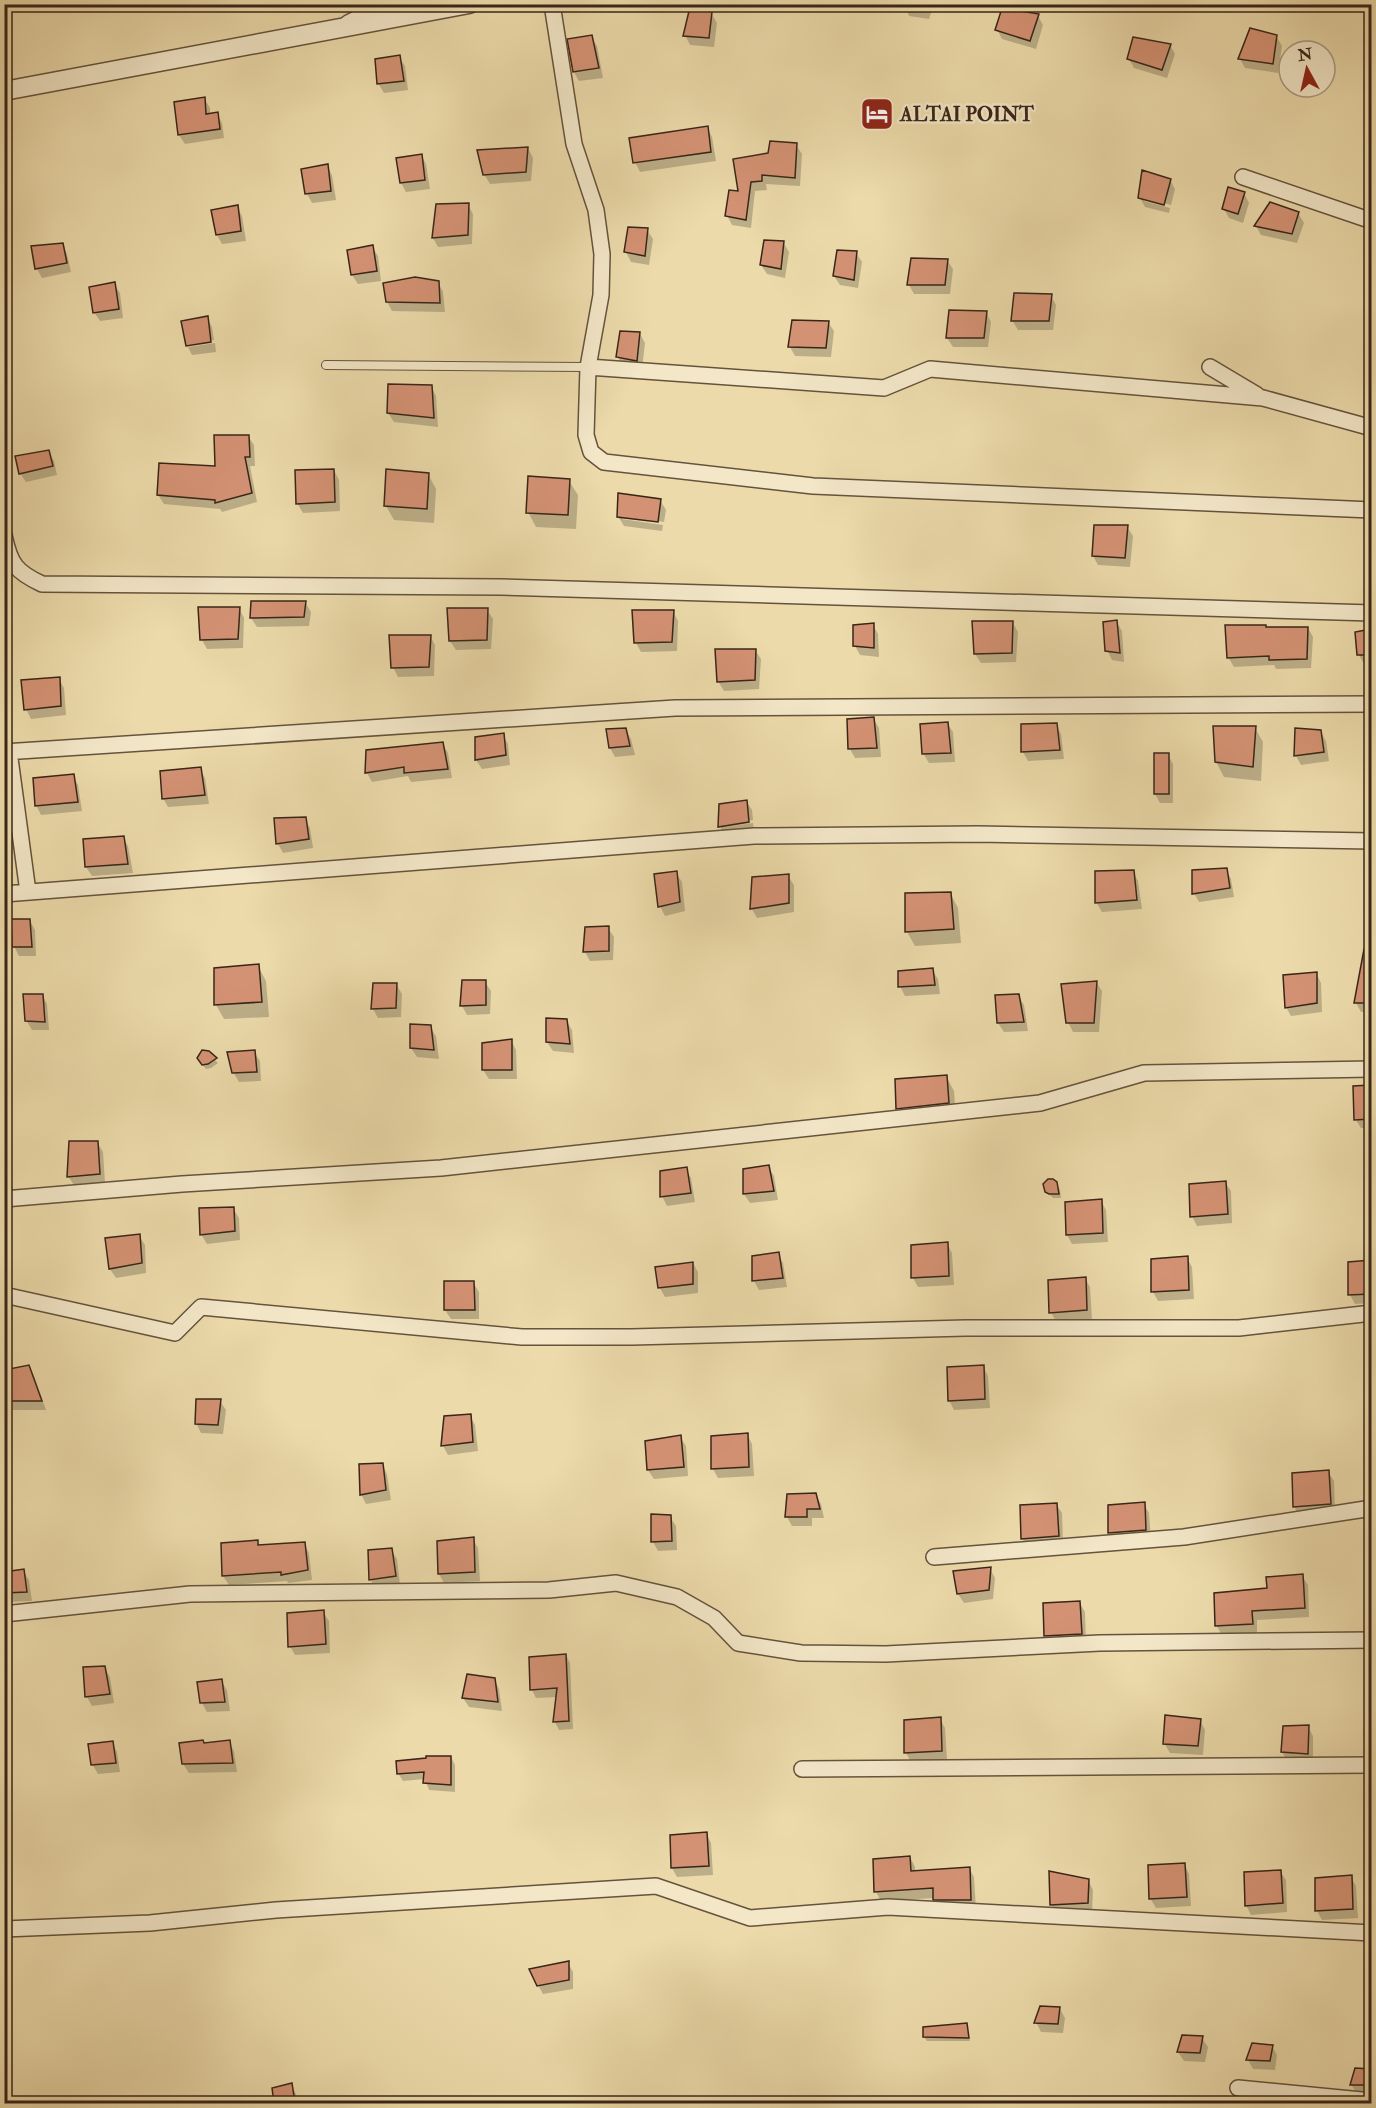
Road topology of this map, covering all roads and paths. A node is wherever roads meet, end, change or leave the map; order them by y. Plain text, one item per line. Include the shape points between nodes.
1 (386, 4) edge
2 (469, 4) edge
3 (552, 4) edge
4 (333, 31) junction
5 (4, 91) edge
6 (1243, 177) dead end
7 (1371, 221) edge
8 (326, 365) dead end
9 (588, 367) junction
10 (1210, 367) dead end
11 (1263, 398) junction
12 (1371, 428) edge
13 (1371, 510) edge
14 (5, 538) edge
15 (1371, 613) edge
16 (1371, 704) edge
17 (7, 752) edge
18 (1371, 841) edge
19 (28, 892) junction
20 (4, 894) edge
21 (1371, 1069) edge
22 (4, 1198) edge
23 (4, 1295) edge
24 (1371, 1313) edge
25 (1371, 1508) edge
26 (934, 1557) dead end
27 (4, 1614) edge
28 (1371, 1640) edge
29 (1371, 1765) edge
30 (802, 1769) dead end
31 (4, 1929) edge
32 (1371, 1934) edge
33 (1238, 2088) dead end
34 (1371, 2100) edge

1 - 4 street
2 - 4 street
3 - 9 street via 574,144 596,210 603,254 601,295
4 - 5 street
6 - 7 street
8 - 9 lane
9 - 11 street via 884,388 930,369
9 - 13 street via 586,435 591,452 604,462 813,486
10 - 11 street
11 - 12 street
14 - 15 street via 9,557 24,576 42,584 501,587
16 - 17 street via 675,708
17 - 19 street
18 - 19 street via 978,834 754,836
19 - 20 street
21 - 22 street via 1143,1072 1040,1103 441,1168
23 - 24 street via 175,1333 201,1307 522,1337 965,1328 1239,1328
25 - 26 street via 1184,1537
27 - 28 street via 190,1594 549,1590 616,1583 677,1597 714,1618 738,1643 801,1653 886,1654 1100,1643
29 - 30 street
31 - 32 street via 150,1923 276,1910 656,1886 750,1918 888,1907
33 - 34 street

